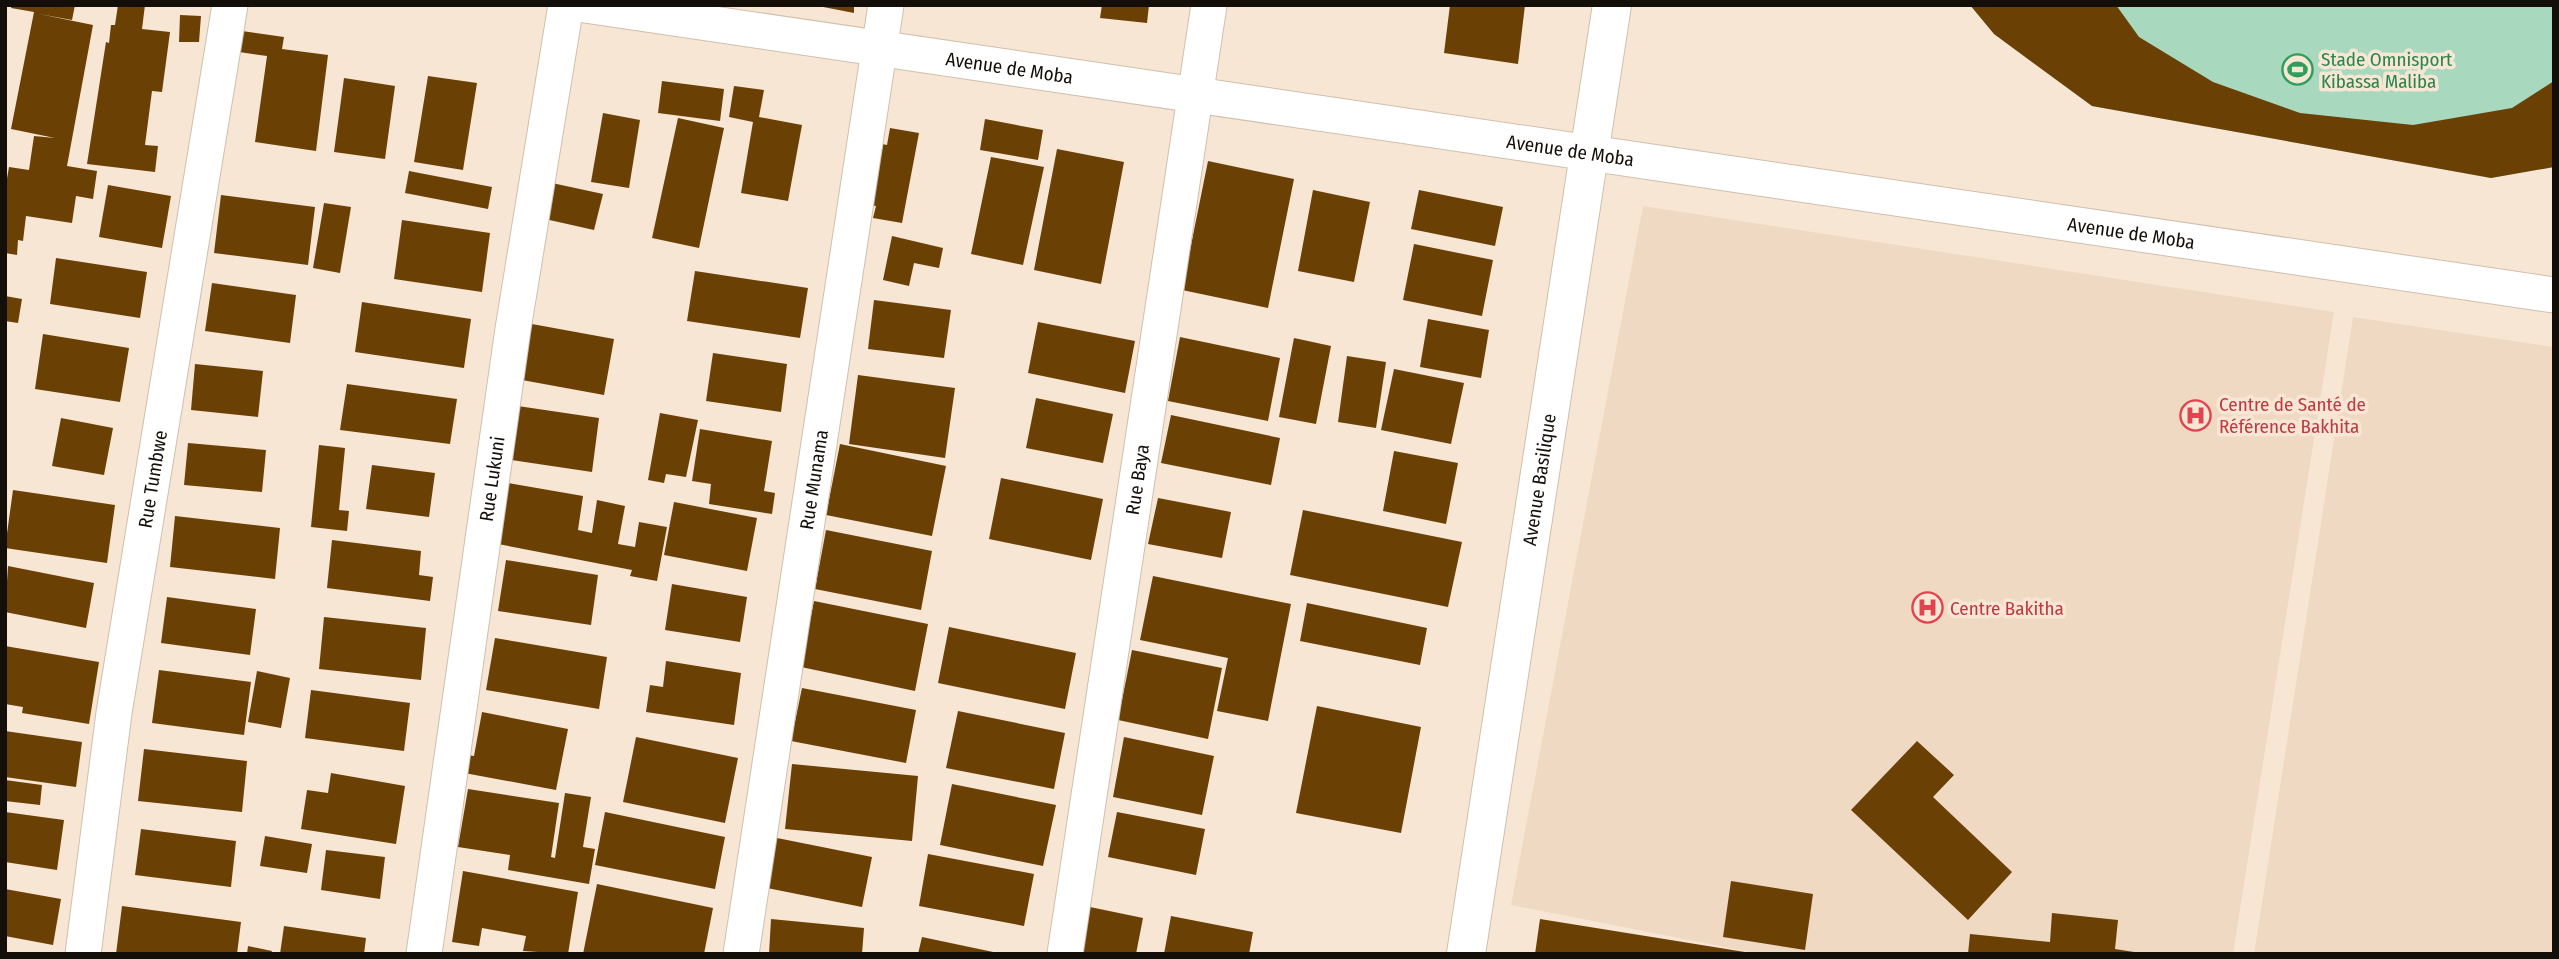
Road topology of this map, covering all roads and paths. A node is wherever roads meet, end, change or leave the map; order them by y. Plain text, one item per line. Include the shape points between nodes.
1 (230, 5) edge
2 (566, 5) edge
3 (585, 5) edge
4 (887, 5) edge
5 (1209, 5) edge
6 (1612, 5) edge
7 (880, 49) junction
8 (1195, 95) junction
9 (1589, 153) junction
10 (2554, 295) edge
11 (83, 954) edge
12 (424, 954) edge
13 (741, 954) edge
14 (1065, 954) edge
15 (1466, 954) edge

1 - 11 street, Rue Tumbwe via 114,713
2 - 12 street, Rue Lukuni via 513,329
3 - 7 street, Avenue de Moba
4 - 7 street, Rue Munama
5 - 8 street, Rue Baya
6 - 9 street, Avenue Basilique
7 - 8 street, Avenue de Moba
7 - 13 street, Rue Munama
8 - 9 street, Avenue de Moba
8 - 14 street, Rue Baya
9 - 10 street, Avenue de Moba
9 - 15 street, Avenue Basilique

